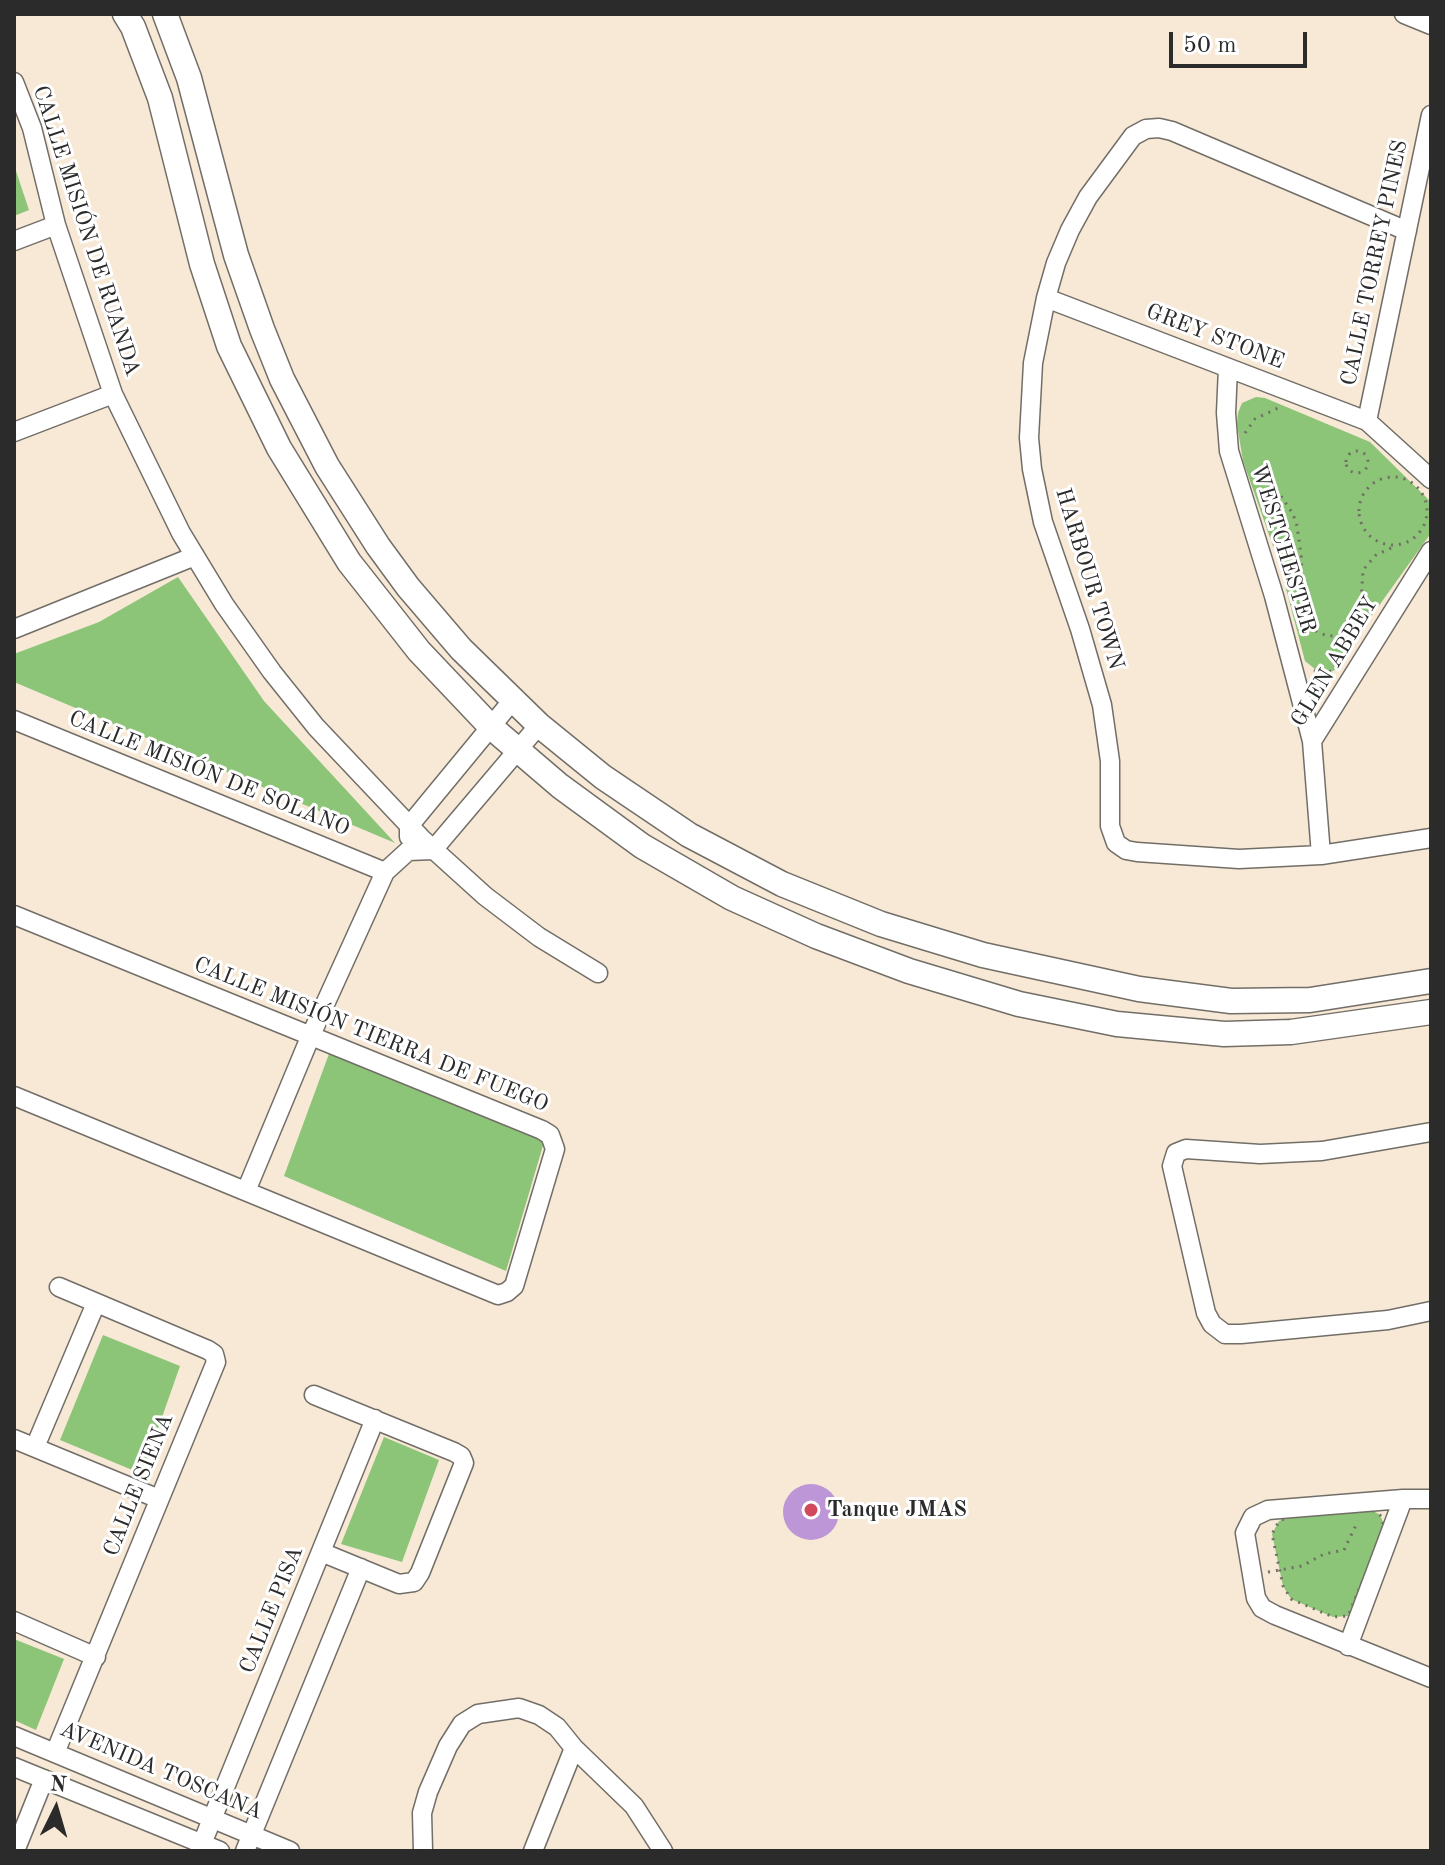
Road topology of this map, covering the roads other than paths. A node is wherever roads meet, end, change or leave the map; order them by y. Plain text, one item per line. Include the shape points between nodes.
1 (125, 14) edge
2 (165, 14) edge
3 (1404, 14) edge
4 (1431, 25) edge
5 (14, 82) edge
6 (1431, 115) edge
7 (56, 225) junction
8 (1407, 231) junction
9 (14, 241) edge
10 (1046, 298) junction
11 (1228, 368) junction
12 (113, 394) junction
13 (1367, 421) junction
14 (14, 432) edge
15 (1422, 481) edge
16 (1431, 551) edge
17 (195, 556) junction
18 (14, 629) edge
19 (512, 701) junction
20 (14, 720) edge
21 (539, 725) junction
22 (491, 727) junction
23 (1312, 741) junction
24 (517, 750) junction
25 (409, 826) junction
26 (1431, 838) edge
27 (433, 850) junction
28 (408, 851) junction
29 (1321, 855) junction
30 (385, 872) junction
31 (14, 915) edge
32 (983, 955) junction
33 (909, 971) junction
34 (598, 973) dead end
35 (1431, 981) edge
36 (1431, 1012) edge
37 (311, 1035) junction
38 (14, 1096) edge
39 (1431, 1132) edge
40 (246, 1191) junction
41 (59, 1287) dead end
42 (96, 1303) junction
43 (1431, 1311) edge
44 (314, 1395) dead end
45 (375, 1419) junction
46 (14, 1439) edge
47 (35, 1447) junction
48 (159, 1499) junction
49 (1403, 1499) junction
50 (1431, 1499) edge
51 (321, 1552) junction
52 (361, 1568) junction
53 (14, 1621) edge
54 (1348, 1646) junction
55 (96, 1657) junction
56 (1431, 1678) edge
57 (14, 1736) edge
58 (574, 1748) junction
59 (55, 1753) junction
60 (14, 1767) edge
61 (44, 1779) junction
62 (213, 1819) junction
63 (249, 1843) edge
64 (201, 1847) edge
65 (15, 1851) edge
66 (220, 1851) edge
67 (290, 1851) edge
68 (423, 1851) edge
69 (533, 1851) edge
70 (663, 1851) edge

1 - 22 main road via 160,98 214,302 251,394 349,562 419,651
2 - 19 main road via 189,78 240,267 304,425 353,509 408,587
3 - 4 street
5 - 7 street, CALLE MISIÓN DE RUANDA via 32,128
6 - 8 street, CALLE TORREY PINES
7 - 9 street
7 - 12 street, CALLE MISIÓN DE RUANDA
8 - 10 street, HARBOUR TOWN via 1172,131 1146,129 1133,136 1088,197
8 - 13 street, CALLE TORREY PINES
10 - 11 street, GREY STONE
10 - 29 street, HARBOUR TOWN via 1033,363 1032,469 1043,522 1102,705 1110,761 1110,826 1116,843 1126,850 1183,857
11 - 13 street, GREY STONE
11 - 23 street, WESTCHESTER via 1229,451
12 - 14 street
12 - 17 street, CALLE MISIÓN DE RUANDA
13 - 15 street
16 - 23 street, GLEN ABBEY
17 - 18 street
17 - 25 street, CALLE MISIÓN DE RUANDA via 272,672
19 - 21 main road
19 - 22 street
20 - 30 street, CALLE MISIÓN DE SOLANO
21 - 24 street
21 - 32 main road via 636,801 729,857 829,905
22 - 24 main road
22 - 25 street
23 - 29 street, GLEN ABBEY
24 - 27 street
24 - 33 main road via 604,819 694,877 816,936
25 - 27 street, CALLE MISIÓN DE RUANDA
25 - 28 street
26 - 29 street, HARBOUR TOWN
27 - 28 street
27 - 34 street, CALLE MISIÓN DE RUANDA via 539,937
28 - 30 street
30 - 37 street
31 - 37 street, CALLE MISIÓN TIERRA DE FUEGO
32 - 33 main road
32 - 35 main road via 1139,989 1231,1001 1310,1000
33 - 36 main road via 1068,1016 1175,1031 1291,1032
37 - 40 street
37 - 40 street, CALLE MISIÓN TIERRA DE FUEGO via 550,1135 555,1149 514,1286 498,1295 488,1293
38 - 40 street, CALLE MISIÓN TIERRA DE FUEGO
39 - 43 street via 1322,1151 1186,1149 1176,1153 1172,1166 1206,1313 1225,1334 1388,1320
41 - 42 street, CALLE SIENA
42 - 47 street
42 - 48 street, CALLE SIENA via 214,1354 216,1362
44 - 45 street
45 - 51 street, CALLE PISA
45 - 52 street via 454,1452 464,1463 414,1582 399,1584
46 - 47 street
47 - 48 street
48 - 55 street, CALLE SIENA
49 - 50 street
49 - 54 street
49 - 54 street via 1268,1510 1253,1517 1245,1533 1262,1608
51 - 52 street
51 - 62 street, CALLE PISA
52 - 63 street
53 - 55 street
54 - 56 street
55 - 59 street, CALLE SIENA
57 - 59 street, AVENIDA TOSCANA
58 - 68 street via 557,1727 519,1708 478,1714 462,1724 428,1792 422,1813
58 - 69 street
58 - 70 street via 634,1806
59 - 62 street, AVENIDA TOSCANA
60 - 61 street
61 - 64 street
61 - 65 street
62 - 63 street, AVENIDA TOSCANA
62 - 64 street, CALLE PISA
63 - 67 street, AVENIDA TOSCANA
64 - 66 street

